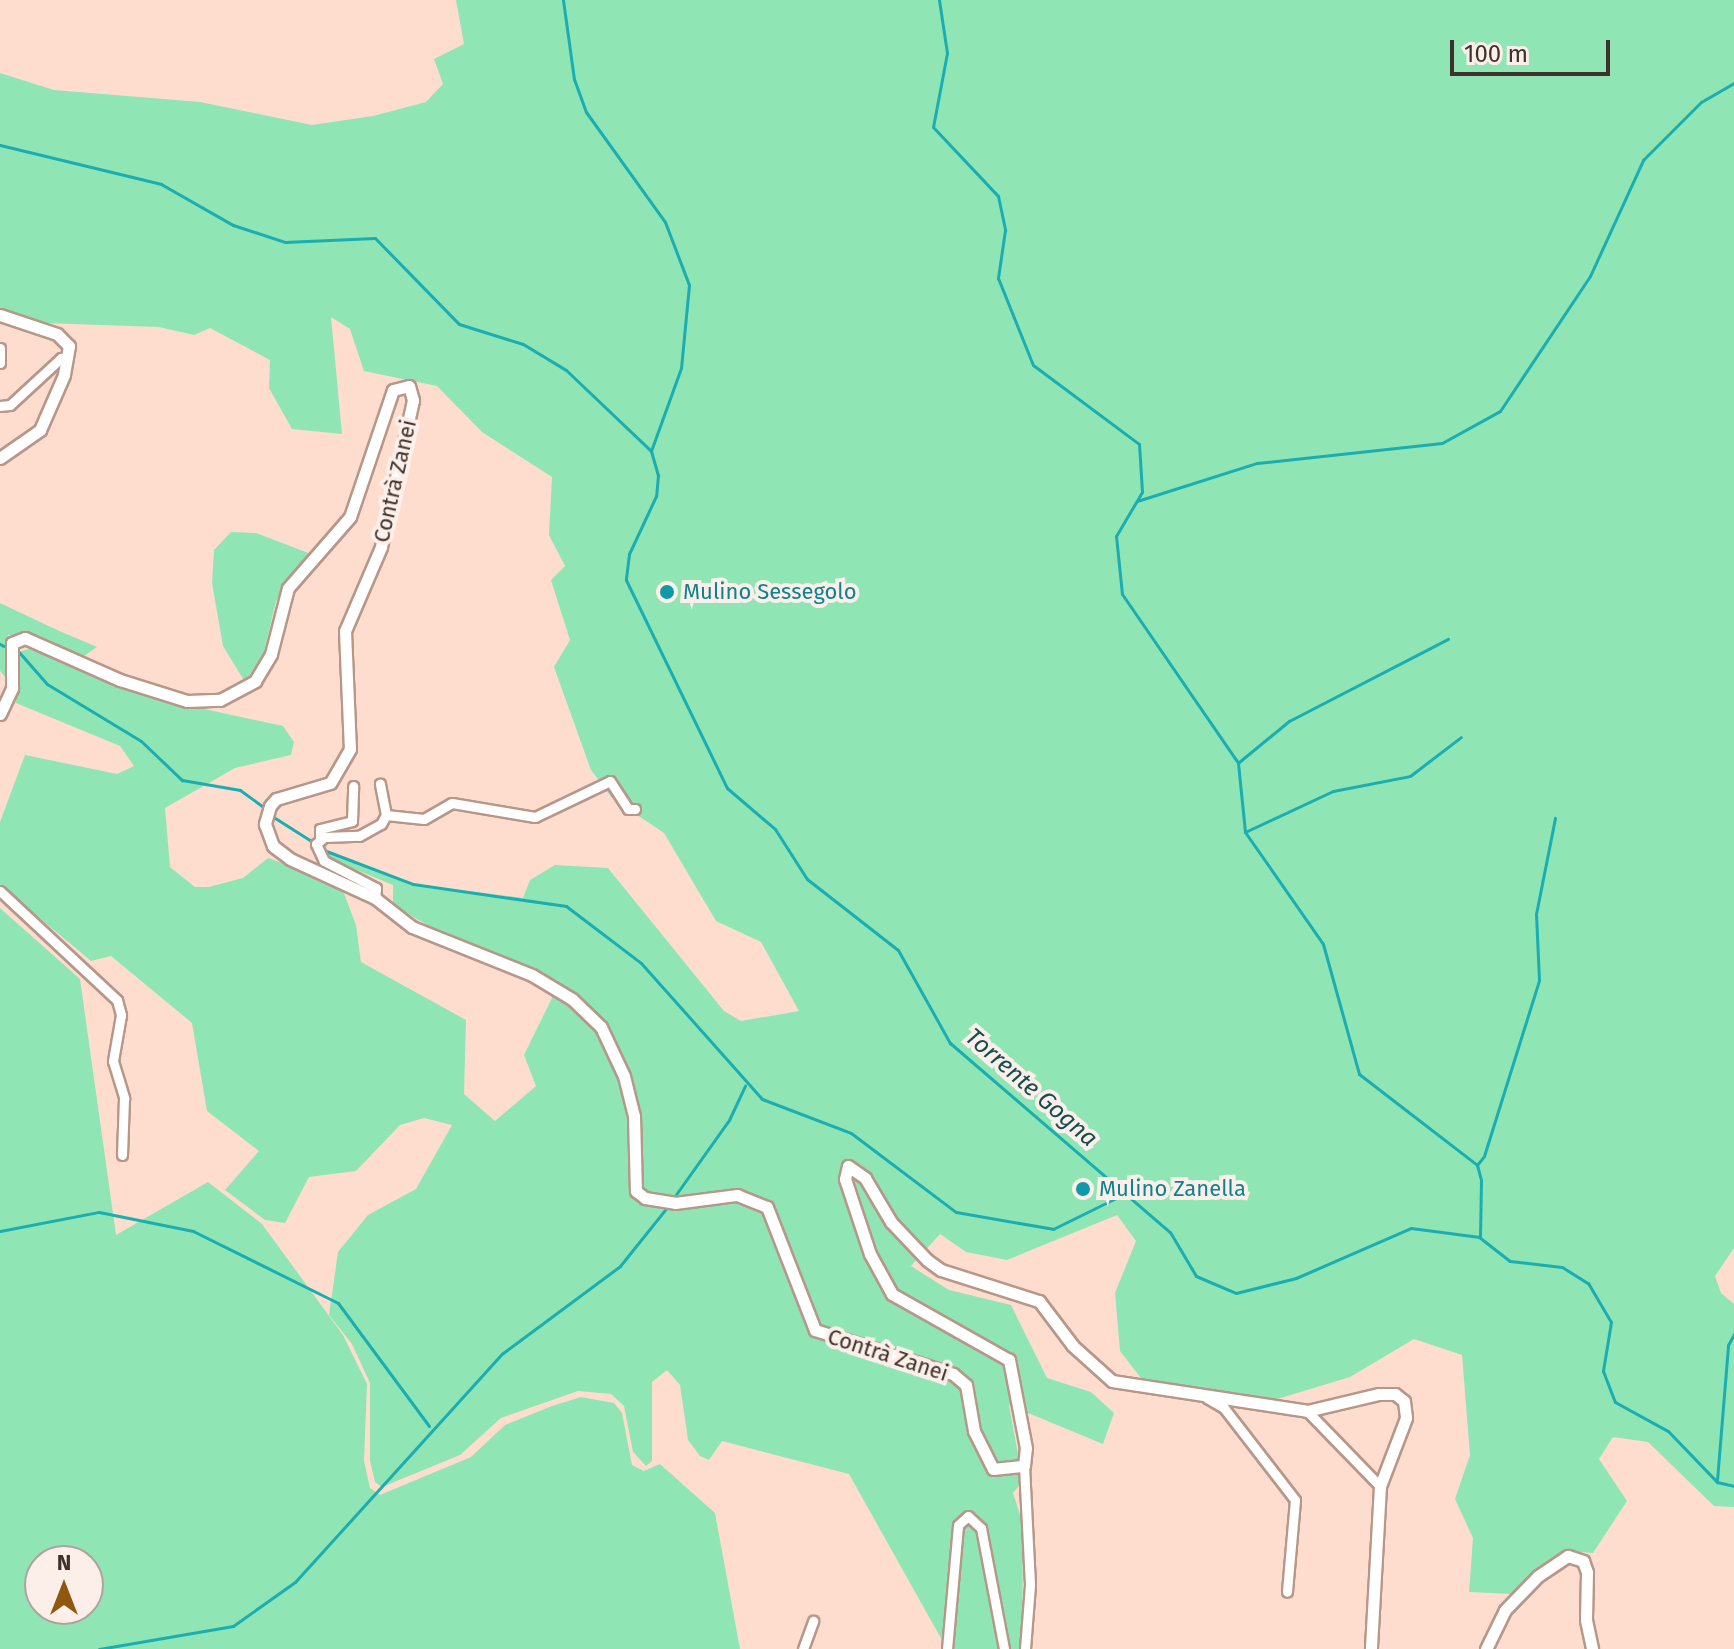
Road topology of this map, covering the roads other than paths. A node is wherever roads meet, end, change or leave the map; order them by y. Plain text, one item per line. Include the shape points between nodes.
1 (0, 315) edge
2 (0, 348) edge
3 (68, 357) junction
4 (0, 363) edge
5 (0, 406) edge
6 (0, 458) edge
7 (0, 714) edge
8 (380, 784) dead end
9 (353, 786) dead end
10 (635, 809) dead end
11 (386, 815) junction
12 (320, 839) junction
13 (0, 891) edge
14 (375, 898) junction
15 (122, 1155) dead end
16 (1197, 1392) junction
17 (1307, 1411) junction
18 (1024, 1466) junction
19 (1380, 1486) junction
20 (1287, 1592) dead end
21 (813, 1621) dead end
22 (803, 1649) edge
23 (947, 1649) edge
24 (1004, 1649) edge
25 (1025, 1649) edge
26 (1371, 1649) edge
27 (1486, 1649) edge
28 (1592, 1649) edge

1 - 3 street via 66,339
2 - 4 street
3 - 5 street via 10,405
3 - 6 street via 40,430
7 - 14 street, Contrà Zanei via 12,688 12,643 25,638 120,680 187,701 220,700 255,681 271,654 288,588 350,517 393,390 409,386 413,400 381,547 345,631 350,749 338,776 276,799 265,824 280,853
8 - 11 street
9 - 12 street via 352,821 320,829
10 - 11 street via 628,809 610,781 535,817 452,803 427,818
11 - 12 street via 381,824 359,836
12 - 14 street, Contrà Zanei via 316,844 321,858 376,888
13 - 15 street via 117,1000 121,1015 113,1061 124,1098
14 - 18 street, Contrà Zanei via 412,927 555,986 601,1027 624,1076 634,1116 636,1191 670,1203 754,1197 767,1207 815,1330 953,1374 966,1385 984,1460 993,1469
16 - 17 street
16 - 18 street via 1112,1381 1073,1346 1039,1301 941,1270 927,1260 891,1222 865,1178 848,1166 845,1179 870,1254 892,1294 1009,1360 1026,1448
16 - 20 street via 1224,1408 1295,1500
17 - 19 street
17 - 19 street via 1379,1394 1395,1394 1404,1401 1406,1418
18 - 25 street via 1030,1585
19 - 26 street
21 - 22 street
23 - 24 street via 958,1525 968,1516 981,1528 991,1604
27 - 28 street via 1505,1610 1538,1576 1568,1556 1583,1561 1587,1572 1586,1620

